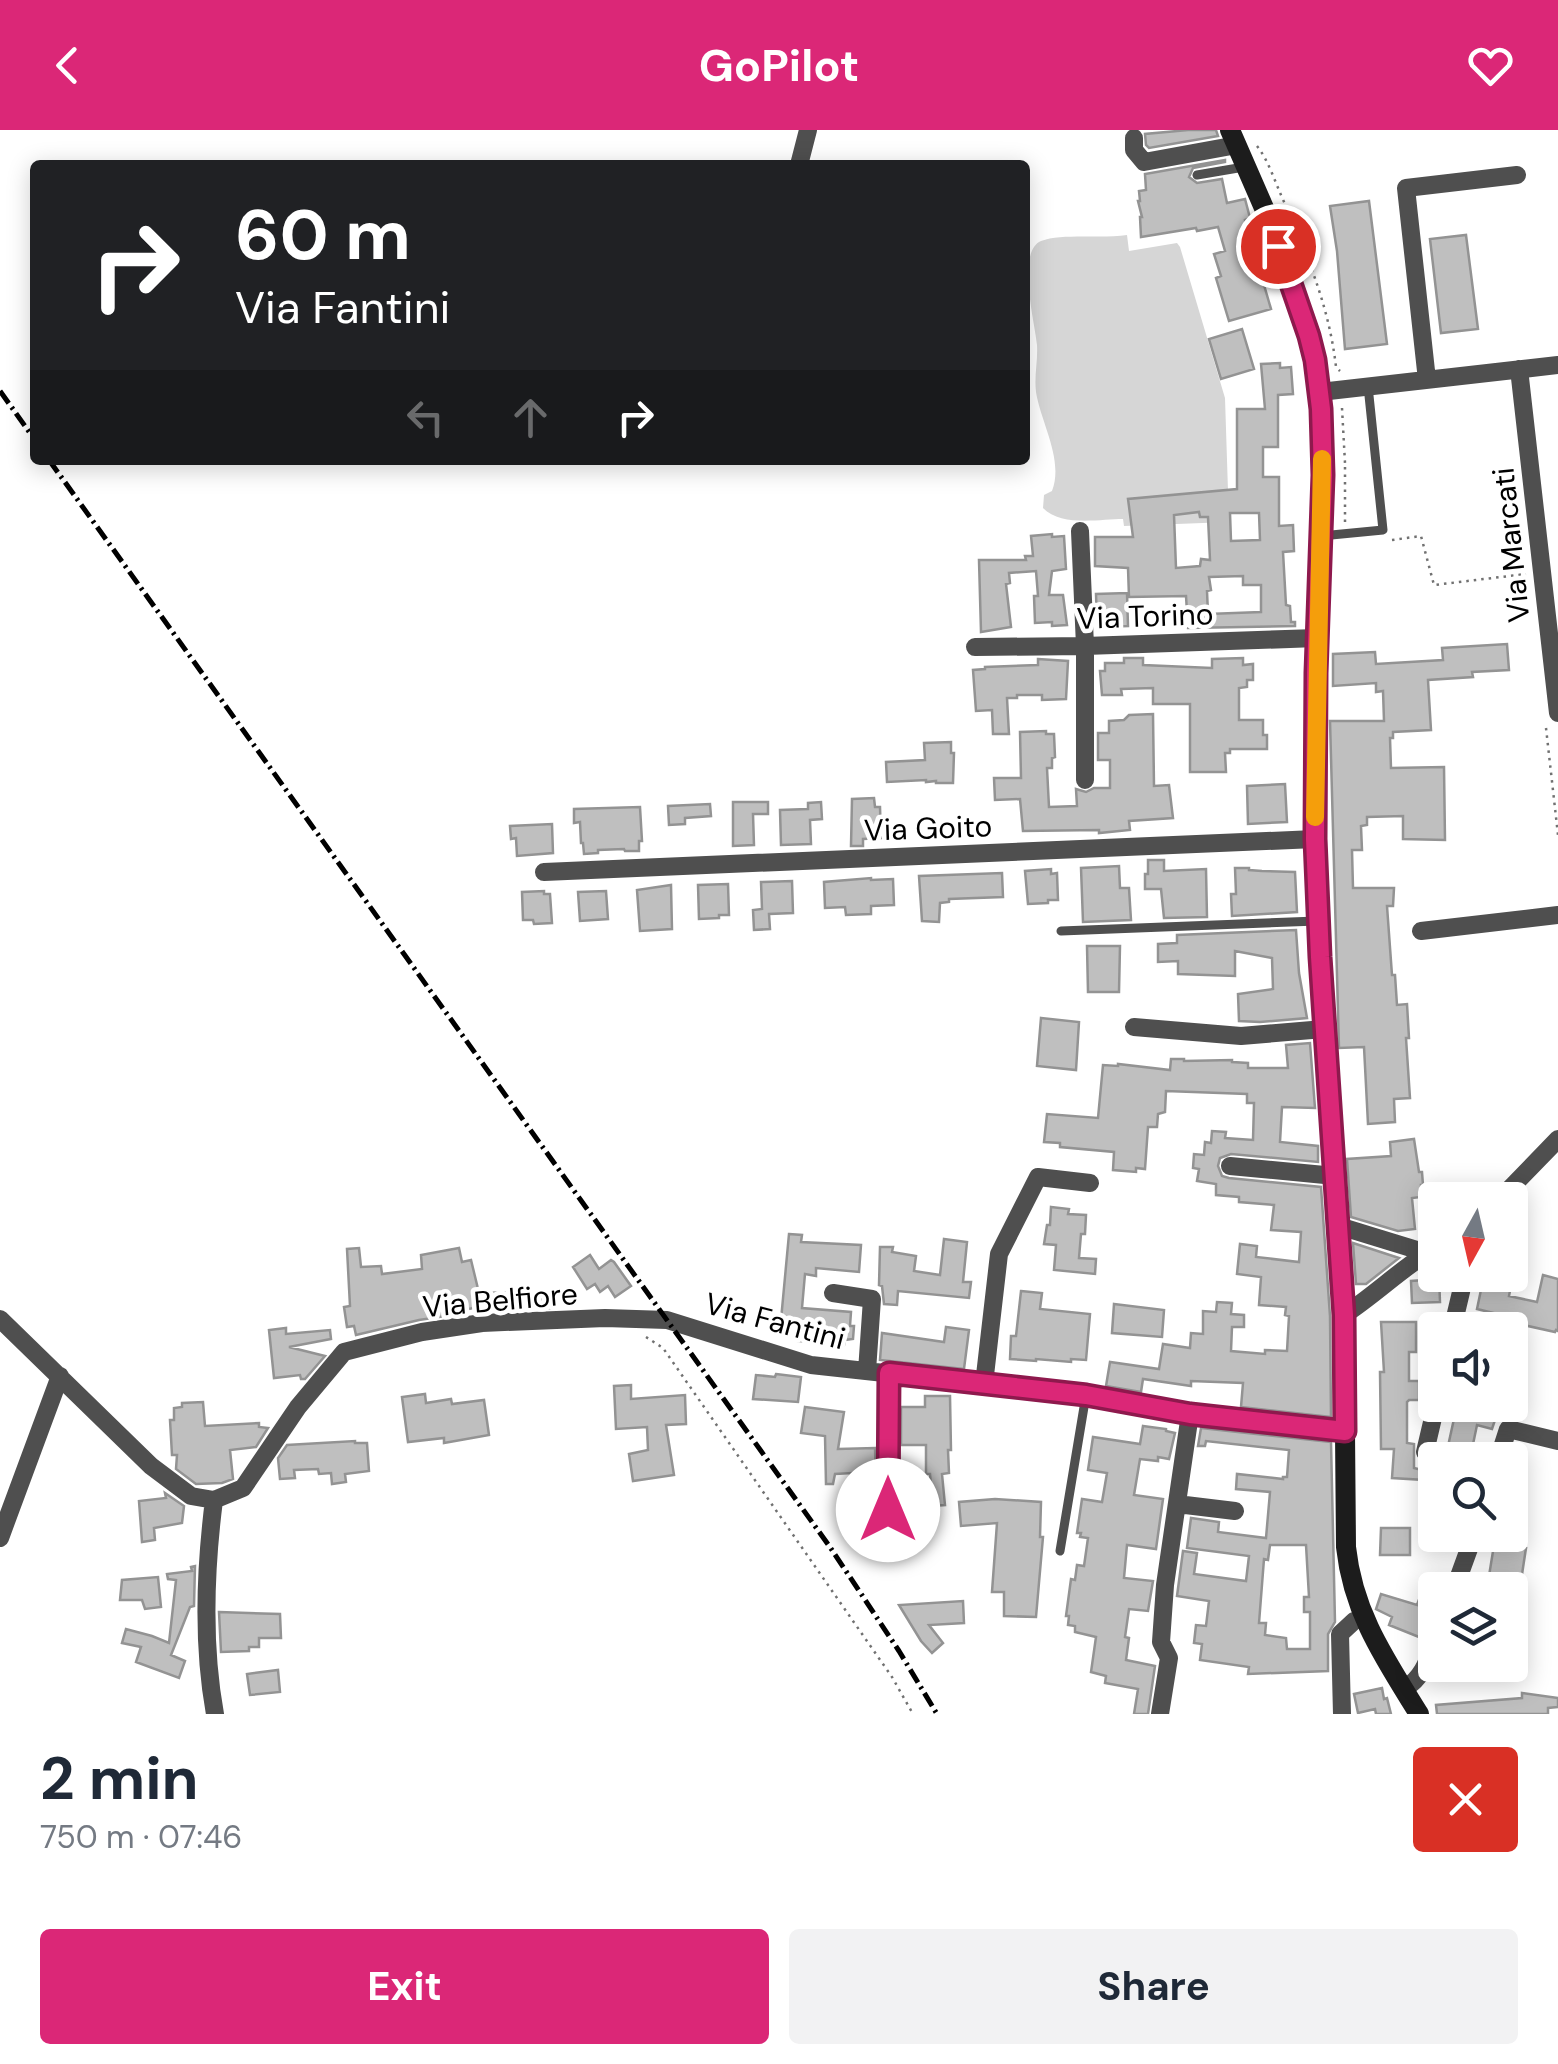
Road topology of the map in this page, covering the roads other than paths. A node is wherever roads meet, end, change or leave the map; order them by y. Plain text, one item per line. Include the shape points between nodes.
1 (808, 130) edge
2 (1233, 137) edge
3 (1134, 138) dead end
4 (800, 160) edge
5 (1246, 167) junction
6 (1196, 175) dead end
7 (1517, 175) dead end
8 (1558, 365) edge
9 (1519, 370) junction
10 (1428, 380) junction
11 (1368, 386) junction
12 (1320, 392) junction
13 (1080, 531) dead end
14 (1321, 536) junction
15 (1317, 638) junction
16 (976, 646) dead end
17 (1086, 646) junction
18 (1552, 718) edge
19 (1085, 780) dead end
20 (1315, 839) junction
21 (544, 872) dead end
22 (1558, 915) edge
23 (1318, 921) junction
24 (1420, 931) dead end
25 (1061, 932) dead end
26 (1134, 1027) dead end
27 (1324, 1029) junction
28 (1558, 1139) edge
29 (1230, 1166) dead end
30 (1336, 1176) junction
31 (1516, 1182) edge
32 (1090, 1183) dead end
33 (1340, 1226) junction
34 (1418, 1247) edge
35 (1418, 1258) edge
36 (834, 1292) dead end
37 (1344, 1315) junction
38 (0, 1319) edge
39 (667, 1320) joint
40 (867, 1371) junction
41 (889, 1373) junction
42 (60, 1376) junction
43 (984, 1384) junction
44 (1086, 1395) junction
45 (1190, 1414) junction
46 (1345, 1431) junction
47 (1504, 1442) edge
48 (1558, 1442) edge
49 (214, 1500) junction
50 (1177, 1504) junction
51 (888, 1510) dead end
52 (1235, 1511) dead end
53 (0, 1538) edge
54 (1060, 1551) dead end
55 (1363, 1618) junction
56 (1418, 1677) edge
57 (1404, 1689) junction
58 (215, 1714) edge
59 (1160, 1714) edge
60 (1342, 1714) edge
61 (1419, 1714) edge

1 - 4 street
2 - 3 street via 1144,162
2 - 5 main road
5 - 6 lane
5 - 12 main road via 1304,318
7 - 10 street via 1406,188
8 - 9 street
9 - 10 street
9 - 18 street, Via Marcati
10 - 11 street
11 - 12 street
11 - 14 lane via 1383,530
12 - 14 main road
13 - 17 street
14 - 15 main road
15 - 17 street, Via Torino
15 - 20 main road
16 - 17 street, Via Torino
17 - 19 street
20 - 21 street, Via Goito
20 - 23 main road
22 - 24 street
23 - 25 lane
23 - 27 main road
26 - 27 street via 1241,1036
27 - 30 main road
28 - 31 street
29 - 30 street
30 - 33 main road
32 - 43 street via 1038,1177 999,1254
33 - 34 street
33 - 37 main road
35 - 37 street
36 - 40 street via 872,1299
37 - 46 main road
38 - 42 street
39 - 40 street, Via Fantini via 811,1364
39 - 49 street, Via Belfiore via 482,1323 344,1352 243,1488
40 - 41 street, Via Fantini
41 - 43 street, Via Fantini
41 - 51 street
42 - 49 street via 151,1466 192,1496
42 - 53 street
43 - 44 street, Via Fantini
44 - 45 street, Via Fantini
44 - 54 lane
45 - 46 street, Via Fantini
45 - 50 street
46 - 55 main road via 1346,1546
47 - 48 street via 1508,1429
49 - 58 street via 206,1622
50 - 52 street
50 - 59 street via 1160,1642 1168,1658
55 - 57 main road
55 - 60 street via 1340,1634
56 - 57 street
57 - 61 main road

